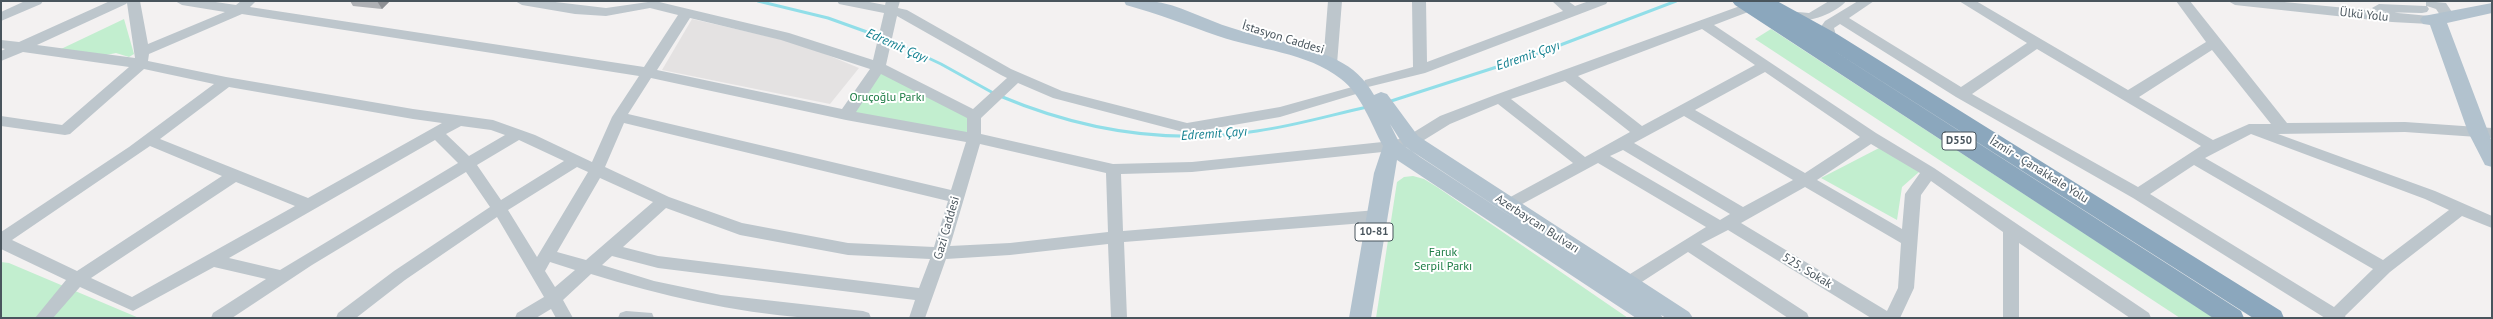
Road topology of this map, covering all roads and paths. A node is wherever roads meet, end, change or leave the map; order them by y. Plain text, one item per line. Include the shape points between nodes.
1 (36, 1) edge
2 (120, 1) edge
3 (133, 1) edge
4 (182, 1) edge
5 (249, 1) edge
6 (522, 1) edge
7 (844, 1) edge
8 (1132, 1) edge
9 (1335, 1) edge
10 (1559, 1) edge
11 (1601, 1) edge
12 (1839, 1) edge
13 (1867, 1) edge
14 (1966, 1) edge
15 (2183, 1) edge
16 (2235, 1) edge
17 (2317, 1) edge
18 (2463, 1) edge
19 (1423, 2) edge
20 (652, 3) edge
21 (1759, 5) edge
22 (2492, 8) edge
23 (891, 10) edge
24 (238, 11) junction
25 (2434, 11) edge
26 (1574, 12) junction
27 (686, 13) junction
28 (1, 17) edge
29 (1840, 18) junction
30 (1704, 24) junction
31 (1830, 39) junction
32 (2036, 42) junction
33 (2214, 43) junction
34 (1, 44) edge
35 (20, 47) junction
36 (1, 56) edge
37 (141, 58) junction
38 (1331, 59) junction
39 (1765, 66) junction
40 (878, 67) junction
41 (1420, 70) junction
42 (646, 72) junction
43 (1567, 75) junction
44 (1017, 76) junction
45 (226, 82) junction
46 (1368, 88) junction
47 (1961, 94) junction
48 (2128, 97) junction
49 (1500, 98) junction
50 (1684, 110) junction
51 (846, 115) junction
52 (974, 116) junction
53 (619, 118) junction
54 (459, 120) junction
55 (1, 121) edge
56 (2283, 128) junction
57 (2249, 129) junction
58 (1641, 132) junction
59 (2485, 132) edge
60 (437, 133) junction
61 (518, 134) junction
62 (1396, 135) junction
63 (1871, 137) junction
64 (974, 138) junction
65 (149, 140) junction
66 (1623, 142) junction
67 (2212, 146) junction
68 (1598, 156) junction
69 (2195, 159) junction
70 (2492, 160) edge
71 (575, 161) junction
72 (468, 164) junction
73 (1584, 164) junction
74 (1113, 168) junction
75 (596, 171) junction
76 (1929, 172) junction
77 (235, 175) junction
78 (1806, 180) junction
79 (2138, 194) junction
80 (956, 197) junction
81 (664, 201) junction
82 (1508, 204) junction
83 (309, 205) junction
84 (499, 208) junction
85 (2460, 209) junction
86 (1743, 215) junction
87 (1377, 216) junction
88 (2492, 222) edge
89 (1725, 226) junction
90 (2011, 230) junction
91 (1117, 237) junction
92 (1, 241) edge
93 (1910, 241) junction
94 (1688, 244) junction
95 (609, 249) junction
96 (940, 253) junction
97 (546, 255) junction
98 (212, 260) junction
99 (2384, 268) junction
100 (587, 269) junction
101 (536, 272) junction
102 (282, 276) junction
103 (77, 279) junction
104 (1628, 283) junction
105 (925, 295) junction
106 (553, 299) junction
107 (2012, 317) edge
108 (2336, 317) edge
109 (43, 318) edge
110 (219, 318) edge
111 (344, 318) edge
112 (523, 318) edge
113 (565, 318) edge
114 (626, 318) edge
115 (646, 318) edge
116 (863, 318) edge
117 (917, 318) edge
118 (1119, 318) edge
119 (1360, 318) edge
120 (1652, 318) edge
121 (1682, 318) edge
122 (1801, 318) edge
123 (1885, 318) edge
124 (1892, 318) edge
125 (2143, 318) edge
126 (2232, 318) edge
127 (2272, 318) edge

1 - 28 street
2 - 35 street
3 - 37 street
4 - 24 street
5 - 24 street
6 - 20 street via 575,10 606,12
7 - 23 street
8 - 38 main road, İstasyon Caddesi via 1179,14 1225,32 1307,55
9 - 38 street
10 - 26 street
11 - 26 street
12 - 21 street via 1811,17
13 - 29 street
14 - 32 street
15 - 33 street
16 - 25 street, Ülkü Yolu via 2392,18
17 - 25 street, Ülkü Yolu via 2374,8
18 - 25 main road, Ülkü Yolu
19 - 41 street
20 - 27 street
21 - 30 street
21 - 31 highway, İzmir - Çanakkale Yolu
21 - 126 highway, İzmir - Çanakkale Yolu / D550
22 - 25 main road, Ülkü Yolu
23 - 40 street
23 - 44 street via 902,13
24 - 37 street
24 - 42 street
25 - 59 main road
26 - 41 street
27 - 40 street via 784,36
27 - 42 street
29 - 31 street via 1827,28
29 - 47 street
30 - 39 street
30 - 43 street
31 - 127 highway, İzmir - Çanakkale Yolu
32 - 47 street
32 - 48 street
33 - 48 street
33 - 56 street
34 - 35 street
35 - 36 street
35 - 37 street
37 - 45 street
37 - 55 street via 65,130
38 - 46 main road, İstasyon Caddesi via 1348,75
39 - 50 street
39 - 63 street
40 - 51 street
40 - 52 street
41 - 46 street
42 - 51 street
42 - 53 street
43 - 49 street
43 - 58 street
44 - 46 street via 1058,95 1187,128 1280,112
44 - 52 street
45 - 54 street
45 - 65 street
46 - 62 main road, İstasyon Caddesi
47 - 79 street
48 - 67 street
49 - 62 street via 1445,120
49 - 73 street
50 - 58 street
50 - 78 street
51 - 64 street
52 - 64 street, Gazi Caddesi
53 - 75 street
53 - 80 street
54 - 60 street
54 - 61 street via 493,125
56 - 57 street
56 - 59 street via 2405,127
57 - 67 street
57 - 85 street via 2430,195
58 - 66 street
59 - 70 main road
60 - 72 street
60 - 83 street
61 - 71 street
61 - 72 street
62 - 74 street via 1192,167
62 - 82 main road, Azerbaycan Bulvarı
62 - 87 main road, 10-81 via 1384,173
62 - 120 main road, Azerbaycan Bulvarı via 1419,166
63 - 76 street
63 - 78 street
64 - 74 street
64 - 80 street, Gazi Caddesi
65 - 77 street
65 - 92 street
66 - 68 street
66 - 86 street
67 - 69 street
68 - 73 street
68 - 89 street, 525. Sokak
69 - 79 street
69 - 99 street
71 - 75 street
71 - 84 street
72 - 84 street
72 - 102 street
73 - 82 street
74 - 91 street
75 - 81 street
75 - 97 street
76 - 90 street
76 - 93 street via 1913,194
77 - 83 street
77 - 103 street
78 - 86 street
78 - 93 street
79 - 108 street
80 - 96 street, Gazi Caddesi
81 - 95 street
81 - 96 street via 755,232 848,249
82 - 104 main road, Azerbaycan Bulvarı
83 - 98 street
84 - 101 street
84 - 111 street via 378,290
85 - 88 street
85 - 99 street
86 - 89 street
87 - 91 street
87 - 119 main road, 10-81
89 - 94 street
89 - 123 street, 525. Sokak
90 - 107 street
90 - 125 street
91 - 96 street via 1010,249
91 - 118 street
92 - 103 street
93 - 124 street via 1906,288
94 - 104 street
94 - 122 street
95 - 100 street
95 - 105 street via 658,262
96 - 105 street, Gazi Caddesi
97 - 100 street
97 - 101 street
98 - 102 street
98 - 103 street via 133,305
99 - 108 street
100 - 106 street
100 - 116 street via 721,301
101 - 106 street
102 - 110 street
103 - 109 street
104 - 121 main road, Azerbaycan Bulvarı
105 - 117 street, Gazi Caddesi
106 - 112 street
106 - 113 street
114 - 115 street

